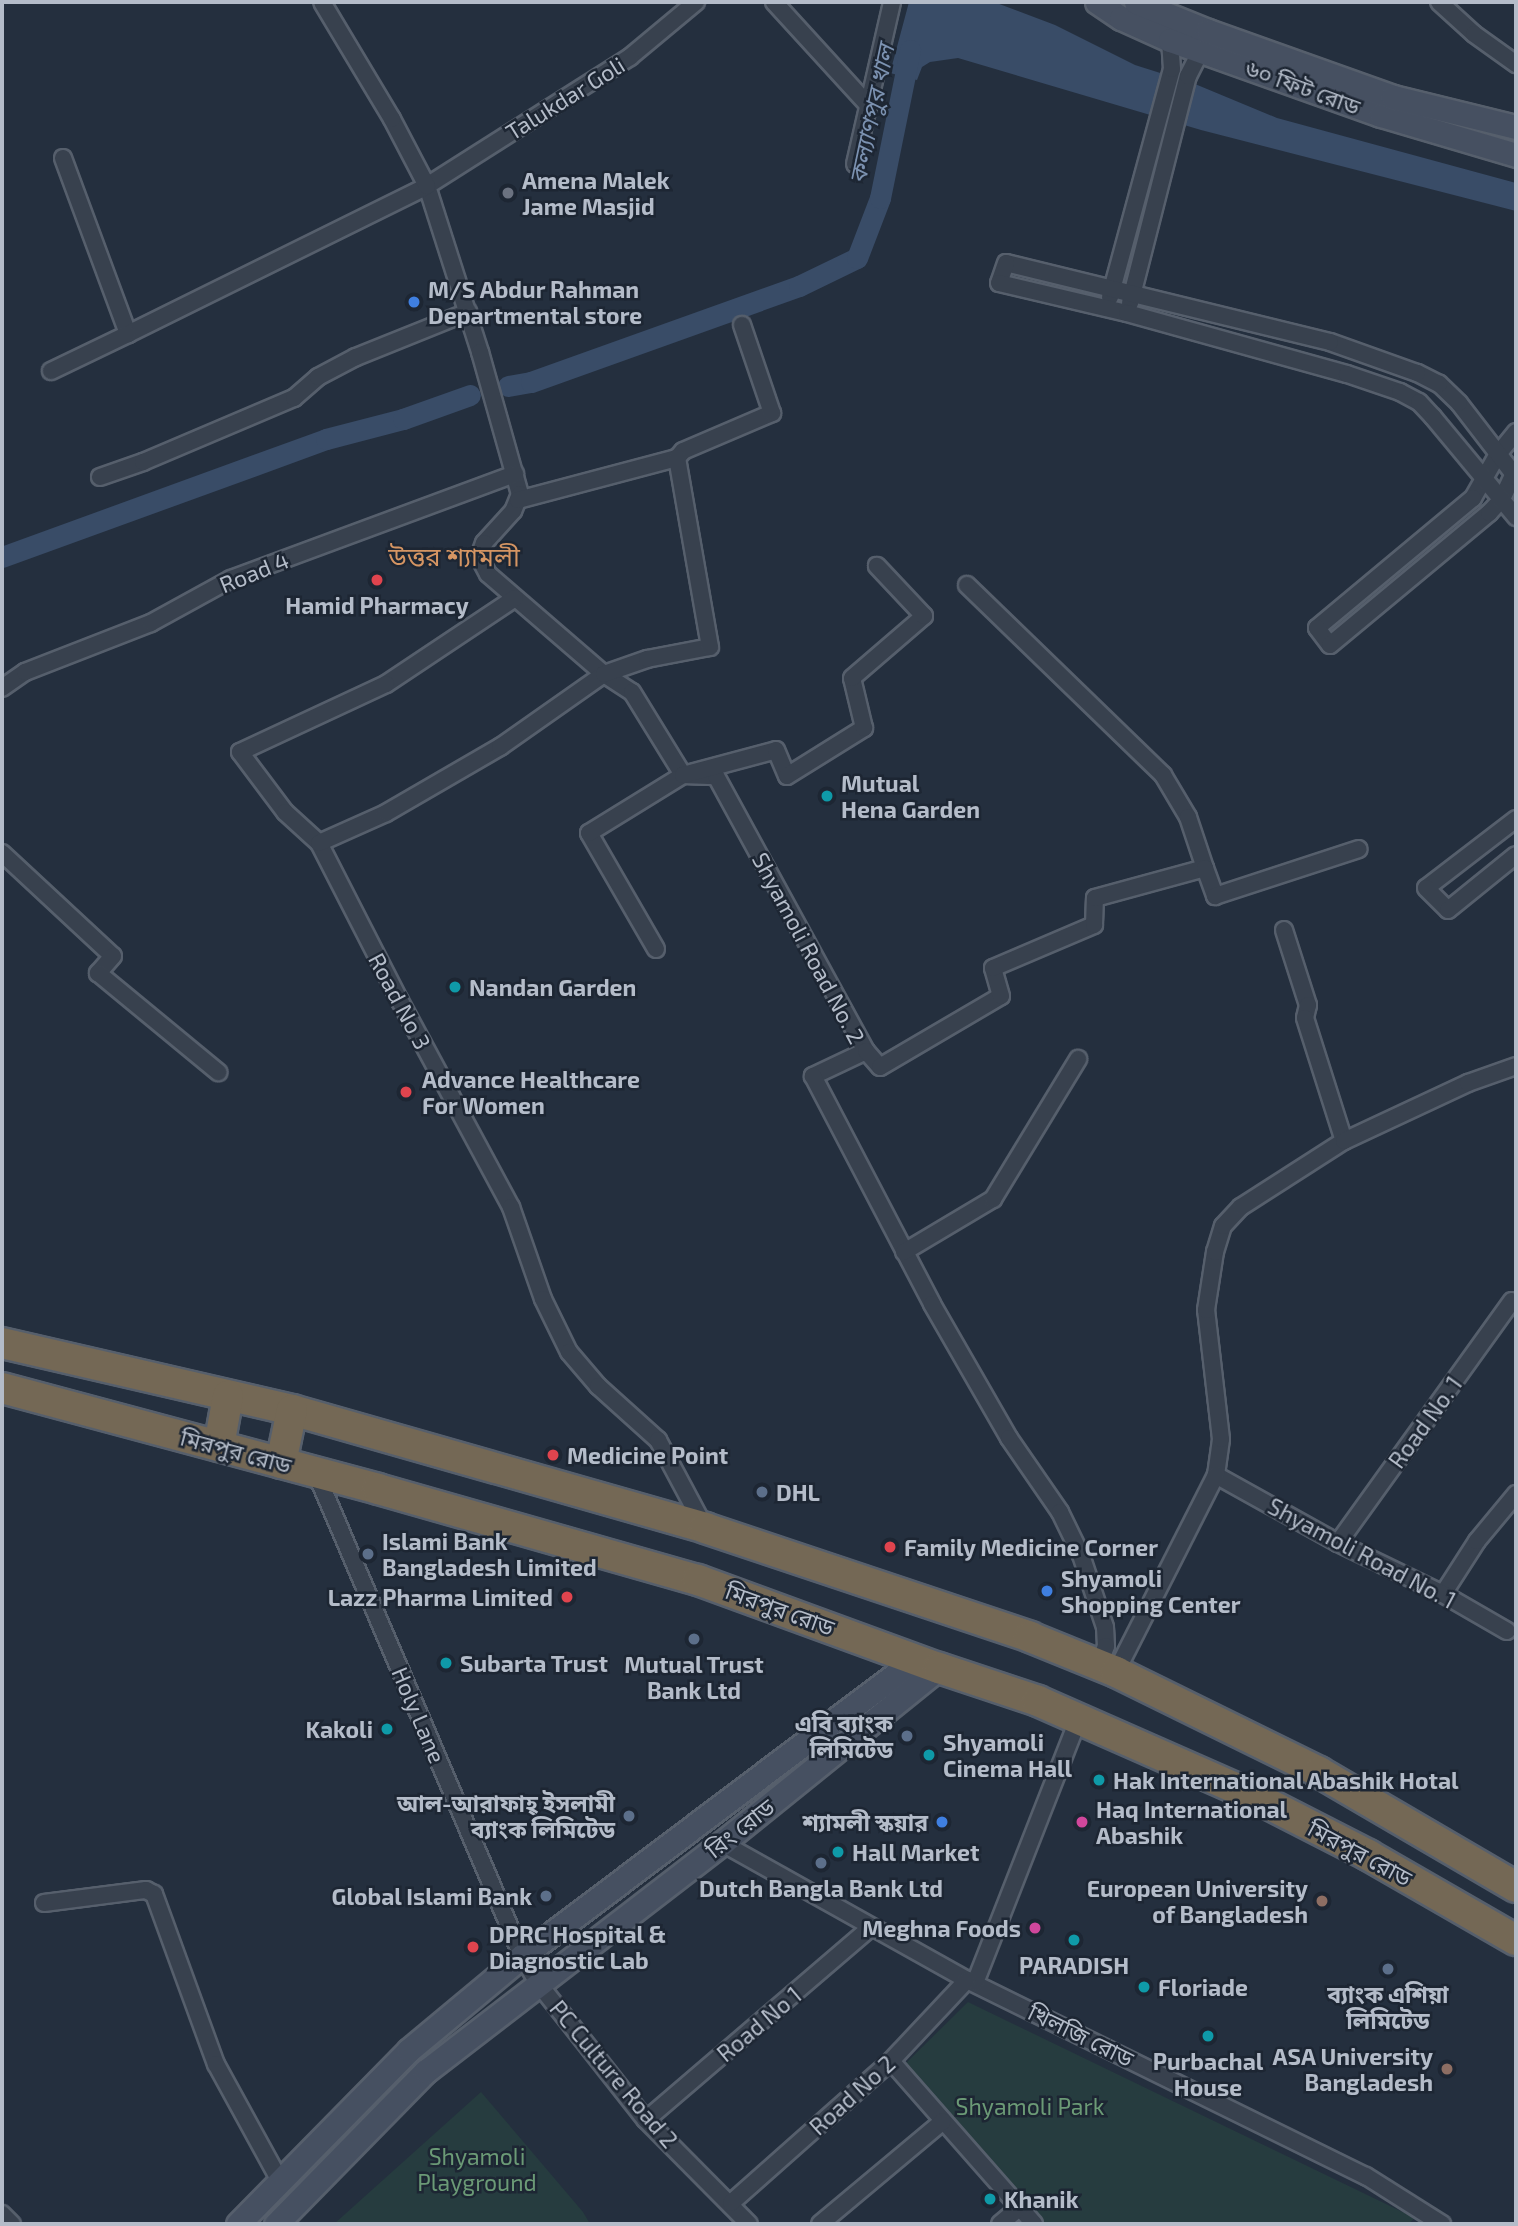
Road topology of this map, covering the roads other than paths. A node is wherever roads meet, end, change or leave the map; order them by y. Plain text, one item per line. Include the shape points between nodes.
1 (322, 2) edge
2 (696, 2) edge
3 (774, 2) edge
4 (892, 2) edge
5 (1136, 2) edge
6 (1439, 2) edge
7 (1102, 3) edge
8 (1170, 40) junction
9 (1201, 50) junction
10 (1516, 64) edge
11 (868, 105) junction
12 (1516, 127) edge
13 (1516, 155) edge
14 (63, 158) dead end
15 (855, 164) dead end
16 (427, 186) junction
17 (1113, 287) junction
18 (1133, 293) junction
19 (1107, 309) junction
20 (468, 312) junction
21 (1127, 313) junction
22 (743, 325) dead end
23 (128, 334) junction
24 (51, 371) dead end
25 (1516, 432) edge
26 (1498, 454) junction
27 (677, 458) junction
28 (1515, 473) edge
29 (515, 474) junction
30 (100, 477) dead end
31 (1486, 479) junction
32 (1502, 499) junction
33 (518, 500) junction
34 (1516, 517) edge
35 (877, 566) dead end
36 (967, 585) dead end
37 (515, 598) junction
38 (604, 674) junction
39 (2, 688) edge
40 (683, 775) junction
41 (1516, 819) edge
42 (319, 843) junction
43 (1359, 849) dead end
44 (2, 853) edge
45 (1516, 855) edge
46 (1205, 869) junction
47 (1284, 930) dead end
48 (656, 949) dead end
49 (866, 1051) junction
50 (1078, 1059) dead end
51 (1516, 1066) edge
52 (218, 1072) dead end
53 (1344, 1141) junction
54 (904, 1252) junction
55 (1512, 1301) dead end
56 (2, 1343) edge
57 (2, 1388) edge
58 (228, 1396) junction
59 (292, 1410) junction
60 (219, 1446) junction
61 (281, 1463) junction
62 (316, 1473) junction
63 (1216, 1475) junction
64 (1516, 1494) edge
65 (705, 1528) junction
66 (1338, 1543) junction
67 (1443, 1594) junction
68 (1507, 1631) dead end
69 (927, 1664) junction
70 (1108, 1669) junction
71 (1079, 1717) junction
72 (722, 1843) junction
73 (1516, 1887) edge
74 (44, 1903) dead end
75 (871, 1927) junction
76 (1516, 1940) edge
77 (523, 1956) junction
78 (971, 1982) junction
79 (538, 1983) junction
80 (891, 2061) junction
81 (646, 2120) junction
82 (943, 2121) junction
83 (280, 2181) junction
84 (731, 2203) junction
85 (1019, 2208) junction
86 (2, 2214) edge
87 (1433, 2222) edge
88 (12, 2224) edge
89 (238, 2224) edge
90 (276, 2224) edge
91 (750, 2224) edge
92 (820, 2224) edge
93 (1000, 2224) edge
94 (1034, 2224) edge

1 - 16 street
2 - 16 street, Talukdar Goli via 630,57
3 - 11 street
4 - 11 street
5 - 12 main road, ৬০ ফিট রোড via 1393,97
6 - 10 street
7 - 8 main road, ৬০ ফিট রোড
8 - 9 main road, ৬০ ফিট রোড
8 - 17 street via 1172,69
9 - 13 main road, ৬০ ফিট রোড via 1381,115
9 - 18 street via 1188,75
11 - 15 street
14 - 23 street
16 - 20 street
16 - 23 street, Talukdar Goli
17 - 18 street
17 - 19 street
17 - 19 street via 1006,263 999,283
18 - 21 street
18 - 26 street via 1330,342 1416,373 1439,384 1459,403
19 - 21 street
20 - 29 street
20 - 30 street via 356,356 318,377 294,398
21 - 31 street via 1400,392 1419,402
22 - 27 street via 772,413 683,451
23 - 24 street, Talukdar Goli
25 - 26 street
26 - 28 street
26 - 31 street
27 - 33 street
27 - 38 street via 710,647 647,659
28 - 32 street
29 - 33 street
29 - 39 street, Road 4 via 231,579 151,623 25,672
31 - 32 street
31 - 32 street via 1473,498 1317,628 1330,645
32 - 34 street
33 - 37 street via 484,543 479,557 488,575
35 - 40 street via 924,616 852,678 864,728 787,776 776,750
36 - 46 street via 1163,775 1188,817
37 - 38 street
37 - 42 street, Road No 3 via 386,684 240,752 285,812
38 - 40 street via 632,692
38 - 42 street via 500,747 386,813
40 - 48 street via 589,833
40 - 49 street, Shyamoli Road No. 2 via 716,776
41 - 45 street via 1426,888 1448,911
42 - 65 street, Road No 3 via 511,1207 543,1300 569,1352 598,1386 658,1440
43 - 46 street via 1216,896
44 - 52 street via 113,956 98,973
46 - 49 street via 1095,898 1094,925 993,968 1001,996 880,1066
47 - 53 street via 1308,1005 1305,1018
49 - 54 street, Shyamoli Road No. 2 via 813,1076
50 - 54 street via 993,1199
51 - 53 street via 1406,1110
53 - 63 street via 1241,1207 1223,1226 1206,1310 1222,1439
54 - 70 street, Shyamoli Road No. 2 via 1081,1555 1105,1627
55 - 66 street, Road No. 1
56 - 58 highway, মিরপুর রোড
57 - 60 highway, মিরপুর রোড
58 - 59 highway, মিরপুর রোড
58 - 60 highway
59 - 61 highway
59 - 65 highway, মিরপুর রোড
60 - 61 highway, মিরপুর রোড
61 - 62 highway, মিরপুর রোড
62 - 69 highway, মিরপুর রোড via 698,1580
62 - 77 street, Holy Lane
63 - 66 street, Shyamoli Road No. 1
63 - 70 street
64 - 67 street via 1477,1541
65 - 70 highway, মিরপুর রোড via 1030,1637
66 - 67 street, Shyamoli Road No. 1
67 - 68 street, Shyamoli Road No. 1
69 - 71 highway, মিরপুর রোড
69 - 72 main road, রিং রোড
69 - 77 main road, রিং রোড
70 - 73 highway, মিরপুর রোড via 1319,1772
71 - 76 highway, মিরপুর রোড via 1250,1794
71 - 78 street
72 - 75 street, খিলজি রোড
72 - 79 main road, রিং রোড
74 - 83 street via 146,1890 154,1894 216,2064
75 - 78 street, খিলজি রোড
75 - 81 street, Road No 1
77 - 79 street
77 - 83 main road, রিং রোড via 409,2050
78 - 80 street, Road No 2
78 - 87 street, খিলজি রোড via 1366,2176
79 - 81 street, PC Culture Road 2
79 - 90 main road, রিং রোড via 426,2071
80 - 82 street
80 - 84 street, Road No 2
81 - 84 street, PC Culture Road 2
82 - 85 street
82 - 92 street
83 - 89 main road, রিং রোড
84 - 91 street, PC Culture Road 2
85 - 93 street
85 - 94 street
86 - 88 street

